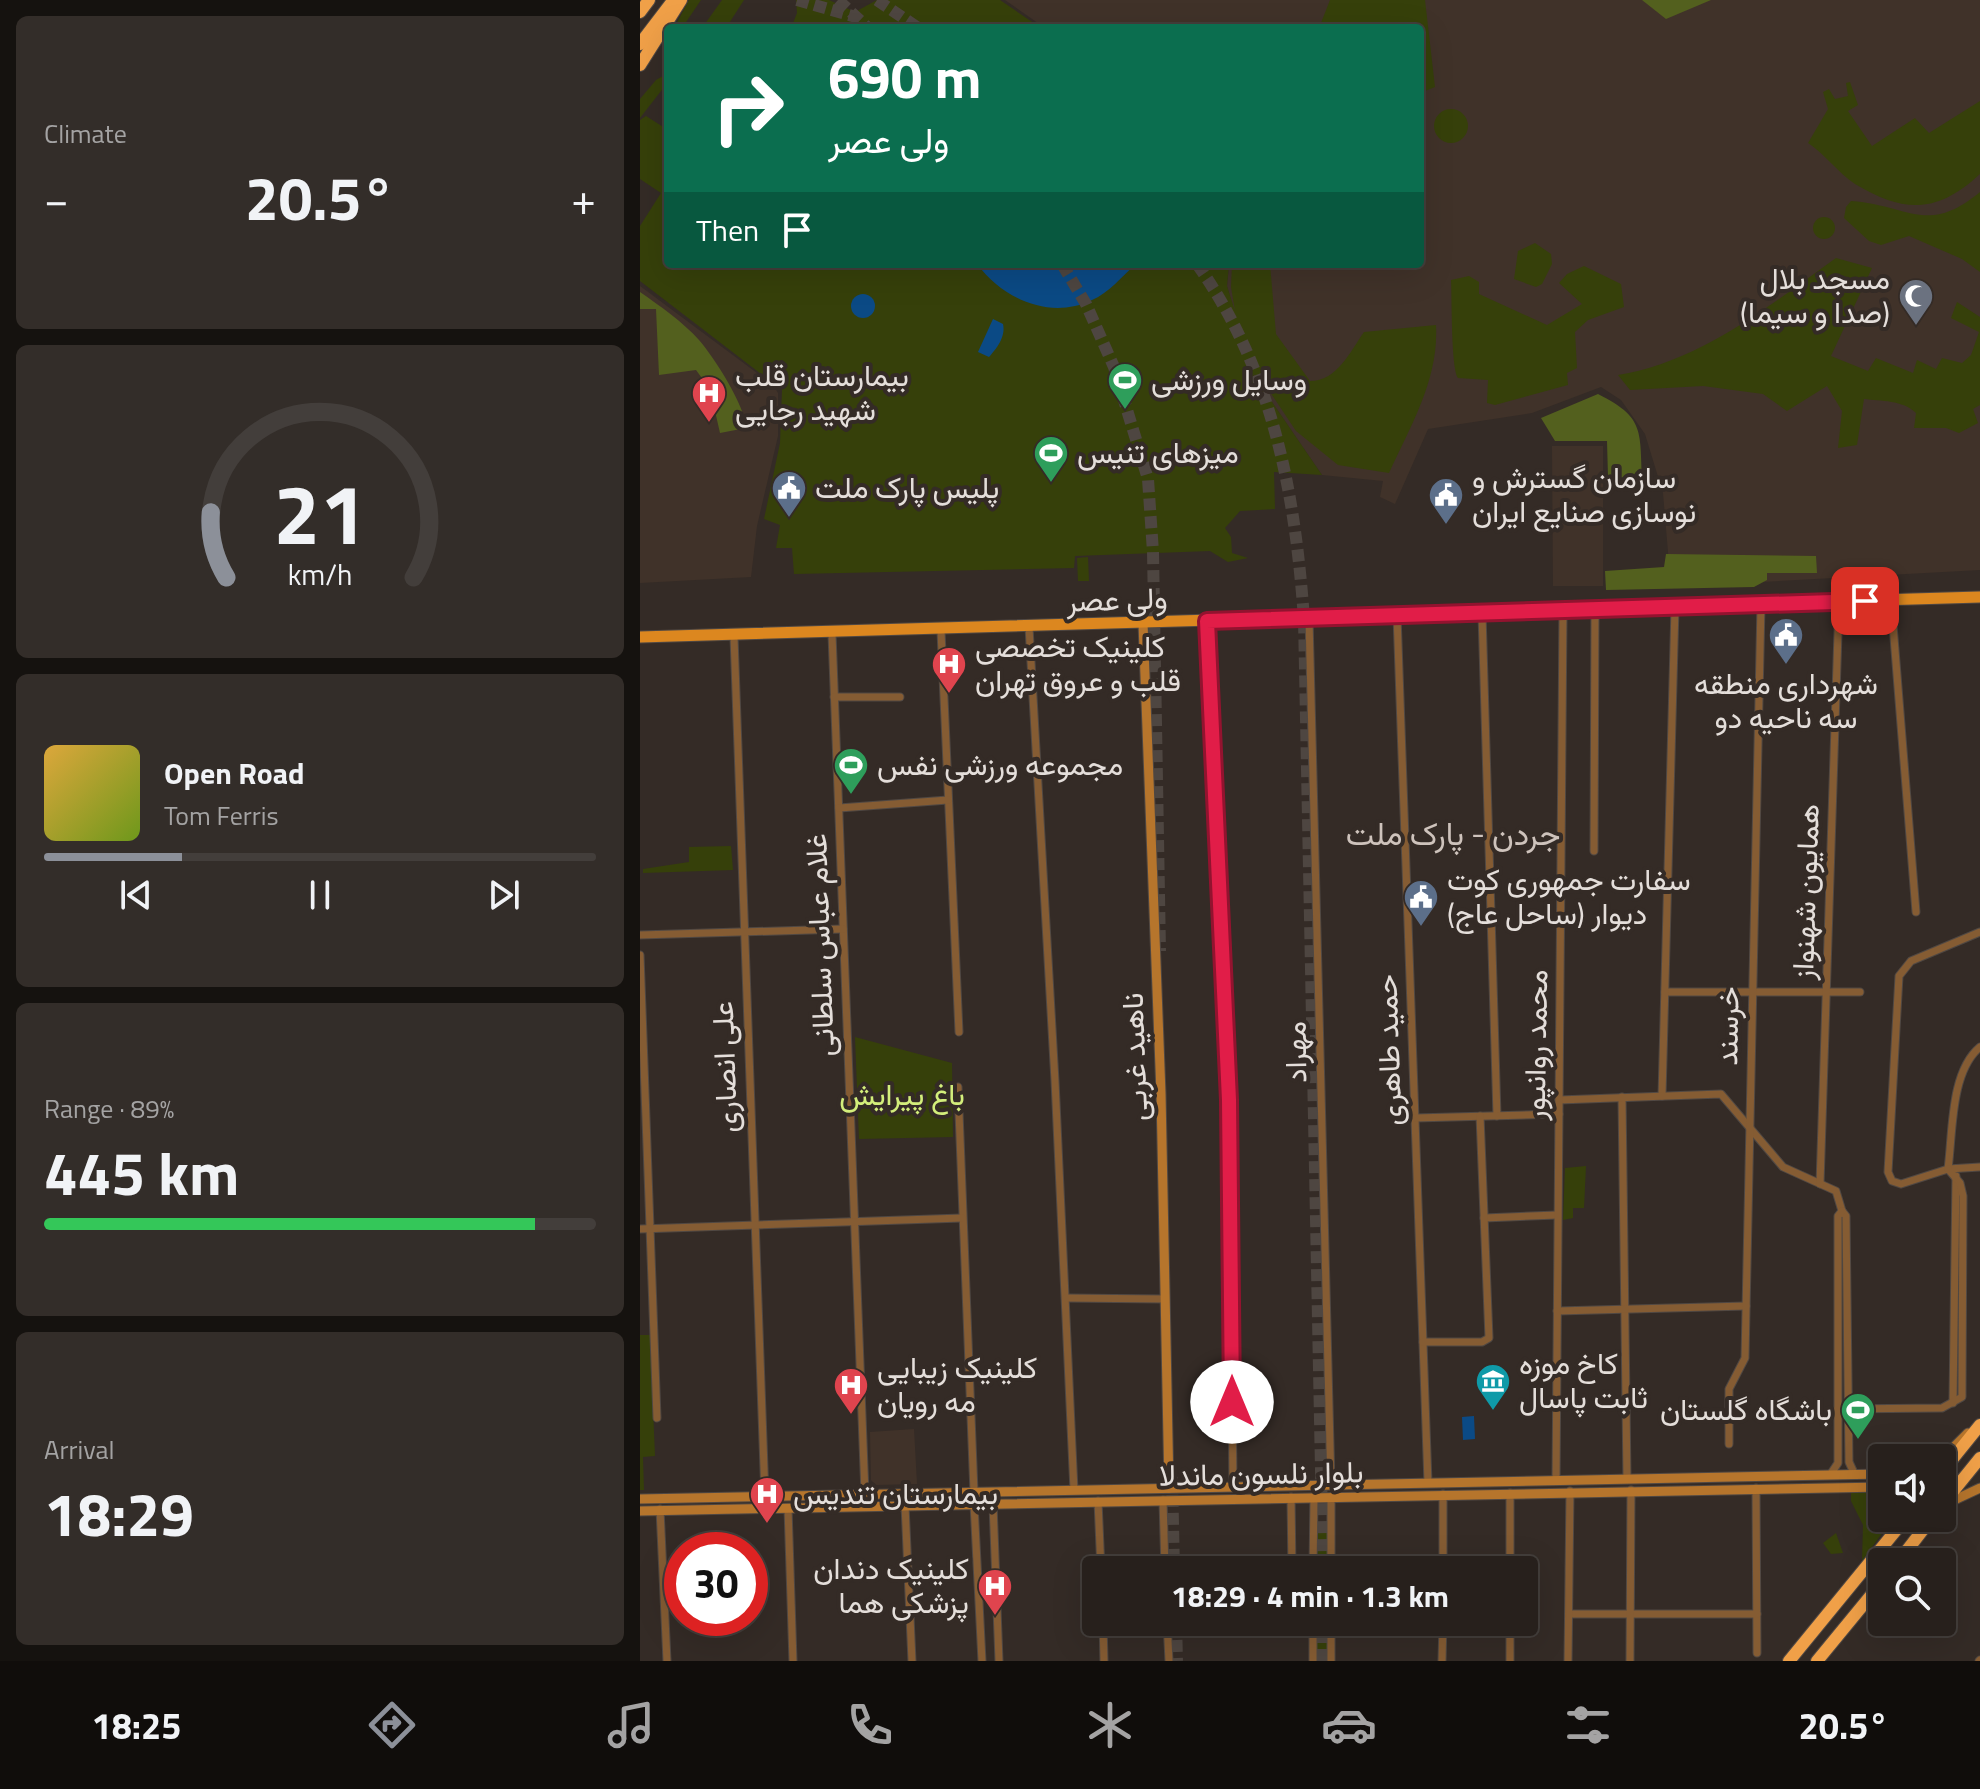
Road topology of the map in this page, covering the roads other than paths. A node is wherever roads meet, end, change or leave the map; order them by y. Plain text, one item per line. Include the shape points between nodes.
1 (649, 0) edge
2 (673, 0) edge
3 (681, 0) edge
4 (640, 12) edge
5 (666, 24) edge
6 (664, 27) edge
7 (640, 44) edge
8 (640, 65) edge
9 (1980, 597) edge
10 (1891, 600) junction
11 (1839, 602) junction
12 (1761, 604) junction
13 (1675, 607) junction
14 (1595, 610) junction
15 (1563, 611) junction
16 (1482, 613) junction
17 (1397, 615) junction
18 (1309, 619) junction
19 (1207, 621) junction
20 (1143, 623) junction
21 (1029, 627) junction
22 (941, 631) junction
23 (832, 634) junction
24 (640, 637) edge
25 (734, 637) junction
26 (834, 697) junction
27 (900, 697) dead end
28 (948, 800) junction
29 (839, 808) junction
30 (1594, 851) dead end
31 (1916, 912) dead end
32 (843, 929) junction
33 (744, 932) junction
34 (1980, 932) edge
35 (640, 935) edge
36 (640, 955) edge
37 (1665, 992) junction
38 (1753, 992) junction
39 (1826, 992) junction
40 (1860, 992) dead end
41 (959, 1032) dead end
42 (1980, 1047) edge
43 (958, 1087) dead end
44 (1662, 1096) junction
45 (1622, 1097) junction
46 (1559, 1100) junction
47 (1559, 1114) junction
48 (1480, 1116) junction
49 (1497, 1116) junction
50 (1415, 1118) junction
51 (1750, 1131) junction
52 (1980, 1167) edge
53 (1948, 1169) junction
54 (1820, 1184) junction
55 (1557, 1215) junction
56 (1842, 1215) junction
57 (962, 1218) junction
58 (1484, 1218) junction
59 (855, 1222) junction
60 (755, 1225) junction
61 (640, 1229) edge
62 (650, 1229) junction
63 (1066, 1298) junction
64 (1164, 1299) junction
65 (1746, 1306) junction
66 (1625, 1309) junction
67 (1557, 1311) junction
68 (1423, 1342) junction
69 (1838, 1409) junction
70 (1849, 1409) junction
71 (657, 1418) dead end
72 (1980, 1424) edge
73 (1729, 1444) dead end
74 (1956, 1446) edge
75 (1956, 1454) edge
76 (1980, 1458) edge
77 (1830, 1475) junction
78 (1855, 1475) junction
79 (1868, 1475) edge
80 (1627, 1479) junction
81 (1556, 1481) junction
82 (1510, 1482) junction
83 (1428, 1483) junction
84 (1331, 1485) junction
85 (1233, 1487) junction
86 (1868, 1487) edge
87 (1169, 1488) junction
88 (1756, 1488) junction
89 (1980, 1488) edge
90 (1956, 1489) edge
91 (1074, 1490) junction
92 (1631, 1490) junction
93 (1570, 1491) junction
94 (974, 1492) junction
95 (1510, 1493) junction
96 (865, 1494) junction
97 (1443, 1494) junction
98 (765, 1496) junction
99 (1291, 1497) junction
100 (1314, 1497) junction
101 (1331, 1497) junction
102 (660, 1498) junction
103 (1956, 1498) edge
104 (640, 1499) edge
105 (1163, 1500) junction
106 (1098, 1501) junction
107 (974, 1504) junction
108 (993, 1504) junction
109 (905, 1505) junction
110 (788, 1508) junction
111 (640, 1511) edge
112 (660, 1511) junction
113 (1895, 1532) edge
114 (1921, 1532) edge
115 (1881, 1548) edge
116 (1909, 1548) edge
117 (1100, 1556) edge
118 (1165, 1556) edge
119 (1292, 1556) edge
120 (1313, 1556) edge
121 (1331, 1556) edge
122 (1443, 1556) edge
123 (1510, 1556) edge
124 (1868, 1564) edge
125 (1868, 1599) edge
126 (1569, 1614) junction
127 (1631, 1614) junction
128 (1757, 1614) junction
129 (998, 1628) junction
130 (980, 1629) junction
131 (1103, 1636) edge
132 (1168, 1636) edge
133 (1313, 1636) edge
134 (1331, 1636) edge
135 (1443, 1636) edge
136 (1510, 1636) edge
137 (1757, 1653) dead end
138 (667, 1661) edge
139 (793, 1661) edge
140 (912, 1661) edge
141 (982, 1661) edge
142 (999, 1661) edge
143 (1104, 1661) edge
144 (1169, 1661) edge
145 (1313, 1661) edge
146 (1331, 1661) edge
147 (1442, 1661) edge
148 (1510, 1661) edge
149 (1568, 1661) edge
150 (1630, 1661) edge
151 (1789, 1661) edge
152 (1817, 1661) edge

1 - 4 highway
2 - 7 highway
3 - 5 highway
6 - 8 highway
9 - 10 main road, ولی عصر
10 - 11 main road, ولی عصر
10 - 31 street
11 - 12 main road, ولی عصر
11 - 39 street, همایون شهنواز
12 - 13 main road, ولی عصر
12 - 38 street, خرسند
13 - 14 main road, ولی عصر
13 - 37 street
14 - 15 main road, ولی عصر
14 - 30 street
15 - 16 main road, ولی عصر
15 - 46 street, محمد روانپور
16 - 17 main road, ولی عصر
16 - 49 street
17 - 18 main road, ولی عصر
17 - 50 street, حمید طاهری
18 - 19 main road, ولی عصر
18 - 84 street, مهراد
19 - 20 main road, ولی عصر
19 - 85 street via 1230,1130
20 - 21 main road, ولی عصر
20 - 64 main road, ناهید غربی
21 - 22 main road, ولی عصر
21 - 63 street
22 - 23 main road, ولی عصر
22 - 28 street
23 - 25 main road, ولی عصر
23 - 26 street, غلام عباس سلطانی
24 - 25 main road, ولی عصر
25 - 33 street, علی انصاری
26 - 27 street
26 - 29 street, غلام عباس سلطانی
28 - 29 street
28 - 41 street
29 - 32 street, غلام عباس سلطانی
32 - 33 street
32 - 59 street, غلام عباس سلطانی
33 - 35 street
33 - 60 street, علی انصاری
34 - 53 street via 1911,961 1899,976 1888,1172 1901,1184
36 - 62 street
37 - 38 street
37 - 44 street
38 - 39 street
38 - 51 street, خرسند
39 - 40 street
39 - 54 street, همایون شهنواز
42 - 53 street via 1961,1076
43 - 57 street
44 - 45 street
44 - 51 street via 1721,1094
45 - 46 street
45 - 66 street
46 - 47 street, محمد روانپور
47 - 49 street
47 - 55 street, محمد روانپور
48 - 49 street
48 - 50 street
48 - 58 street
50 - 68 street, حمید طاهری
51 - 54 street via 1783,1167
51 - 65 street, خرسند
52 - 53 street
53 - 70 street via 1963,1196 1965,1391 1960,1400 1942,1408
54 - 56 street via 1836,1191
55 - 58 street
55 - 67 street, محمد روانپور
56 - 69 street
56 - 70 street
57 - 59 street
57 - 94 street
58 - 68 street via 1488,1341
59 - 60 street
59 - 96 street, غلام عباس سلطانی
60 - 62 street
60 - 98 street, علی انصاری
61 - 62 street
62 - 71 street
63 - 64 street
63 - 91 street
64 - 87 main road, ناهید غربی
65 - 66 street
65 - 73 street, خرسند via 1745,1358 1729,1389
66 - 67 street
66 - 80 street
67 - 81 street, محمد روانپور
68 - 83 street, حمید طاهری
69 - 70 street
69 - 77 street via 1838,1463
70 - 78 street via 1849,1462
72 - 74 main road
72 - 75 highway
76 - 90 highway
77 - 78 main road, بلوار نلسون ماندلا
77 - 80 main road, بلوار نلسون ماندلا
78 - 79 main road, بلوار نلسون ماندلا
80 - 81 main road, بلوار نلسون ماندلا
81 - 82 main road, بلوار نلسون ماندلا
82 - 83 main road, بلوار نلسون ماندلا
82 - 95 main road
83 - 84 main road, بلوار نلسون ماندلا
84 - 85 main road, بلوار نلسون ماندلا
85 - 87 main road, بلوار نلسون ماندلا
86 - 88 main road, بلوار نلسون ماندلا
87 - 91 main road, بلوار نلسون ماندلا
88 - 92 main road, بلوار نلسون ماندلا
88 - 128 street
89 - 103 main road
91 - 94 main road, بلوار نلسون ماندلا
92 - 93 main road, بلوار نلسون ماندلا
92 - 127 street
93 - 95 main road, بلوار نلسون ماندلا
93 - 126 street
94 - 96 main road, بلوار نلسون ماندلا
95 - 97 main road, بلوار نلسون ماندلا
95 - 123 street
96 - 98 main road, بلوار نلسون ماندلا
97 - 101 main road, بلوار نلسون ماندلا
97 - 122 street
98 - 102 main road, بلوار نلسون ماندلا
99 - 100 main road, بلوار نلسون ماندلا
99 - 105 main road, بلوار نلسون ماندلا
99 - 119 street
100 - 101 main road, بلوار نلسون ماندلا
100 - 120 street
101 - 121 street
102 - 104 main road, بلوار نلسون ماندلا
102 - 112 street
105 - 106 main road, بلوار نلسون ماندلا
105 - 118 street
106 - 108 main road, بلوار نلسون ماندلا
106 - 117 street
107 - 108 main road, بلوار نلسون ماندلا
107 - 109 main road, بلوار نلسون ماندلا
107 - 130 street
108 - 129 street
109 - 110 main road, بلوار نلسون ماندلا
109 - 140 street
110 - 112 main road, بلوار نلسون ماندلا
110 - 139 street
111 - 112 main road, بلوار نلسون ماندلا
112 - 138 street
113 - 115 highway
114 - 116 highway
124 - 151 highway
125 - 152 highway
126 - 127 street
126 - 149 street
127 - 128 street
127 - 150 street
128 - 137 street
129 - 130 street
129 - 142 street
130 - 141 street
131 - 143 street
132 - 144 street
133 - 145 street
134 - 146 street
135 - 147 street
136 - 148 street

